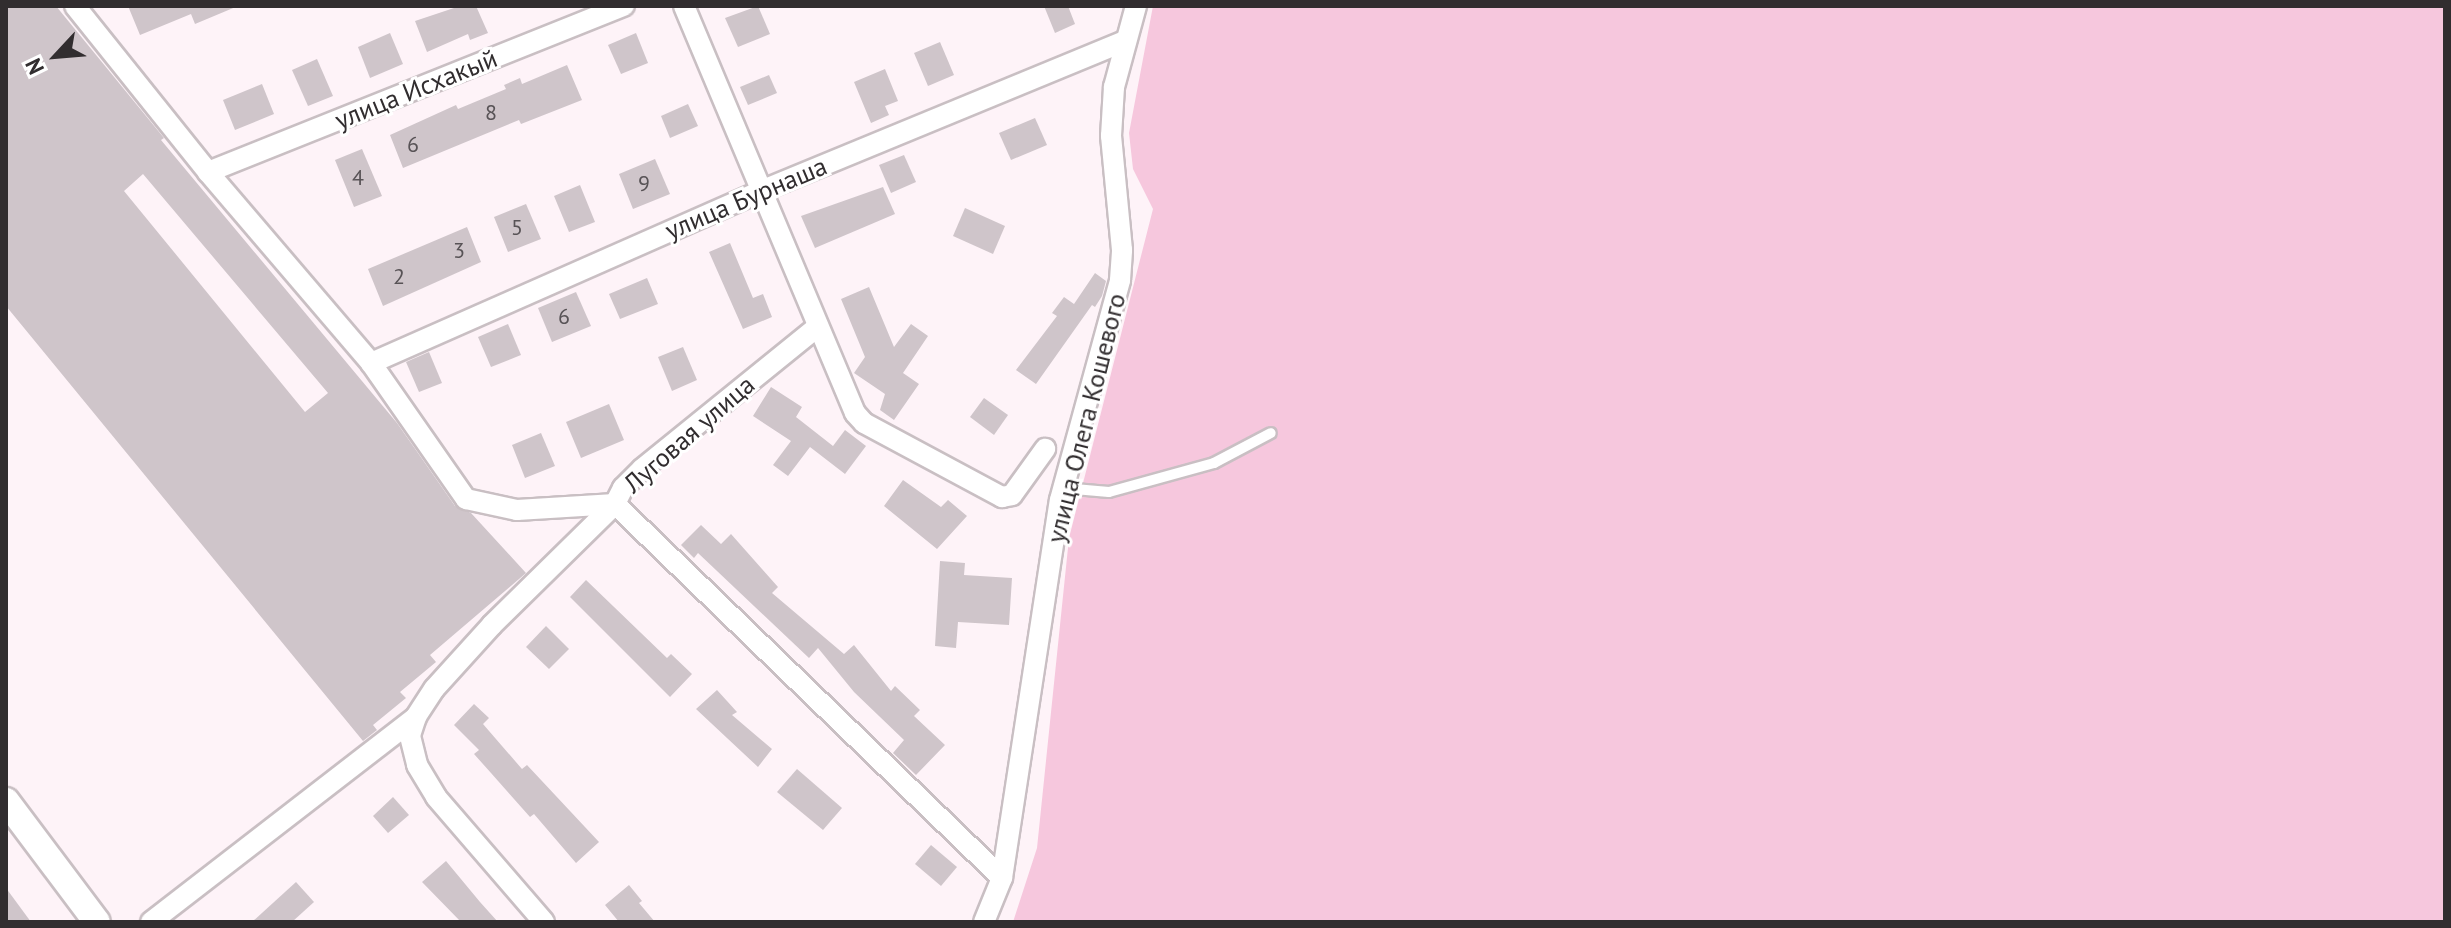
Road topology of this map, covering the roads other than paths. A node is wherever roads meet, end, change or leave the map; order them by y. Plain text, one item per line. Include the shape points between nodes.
1 (75, 6) edge
2 (624, 6) edge
3 (684, 6) edge
4 (1136, 6) edge
5 (1125, 41) junction
6 (208, 172) junction
7 (761, 191) junction
8 (816, 328) junction
9 (371, 363) junction
10 (1271, 433) dead end
11 (1045, 449) dead end
12 (1063, 488) junction
13 (615, 504) junction
14 (413, 726) junction
15 (8, 809) edge
16 (1002, 878) junction
17 (97, 922) edge
18 (151, 922) edge
19 (544, 922) edge
20 (984, 922) edge

1 - 6 street
2 - 6 street, улица Исхакый
3 - 7 street
4 - 5 street, улица Олега Кошевого
5 - 7 street, улица Бурнаша
5 - 12 street, улица Олега Кошевого via 1114,87 1111,136 1120,280
6 - 9 street
7 - 8 street
7 - 9 street, улица Бурнаша
8 - 11 street via 848,401 864,423 985,489 1002,497 1012,495
8 - 13 street, Луговая улица via 642,469
9 - 13 street via 466,499 517,510
10 - 12 lane via 1214,463 1109,492
12 - 16 street, улица Олега Кошевого
13 - 14 street via 492,625 434,689
13 - 16 street, Луговая улица
14 - 18 street
14 - 19 street via 417,765 436,797
15 - 17 street
16 - 20 street, улица Олега Кошевого

